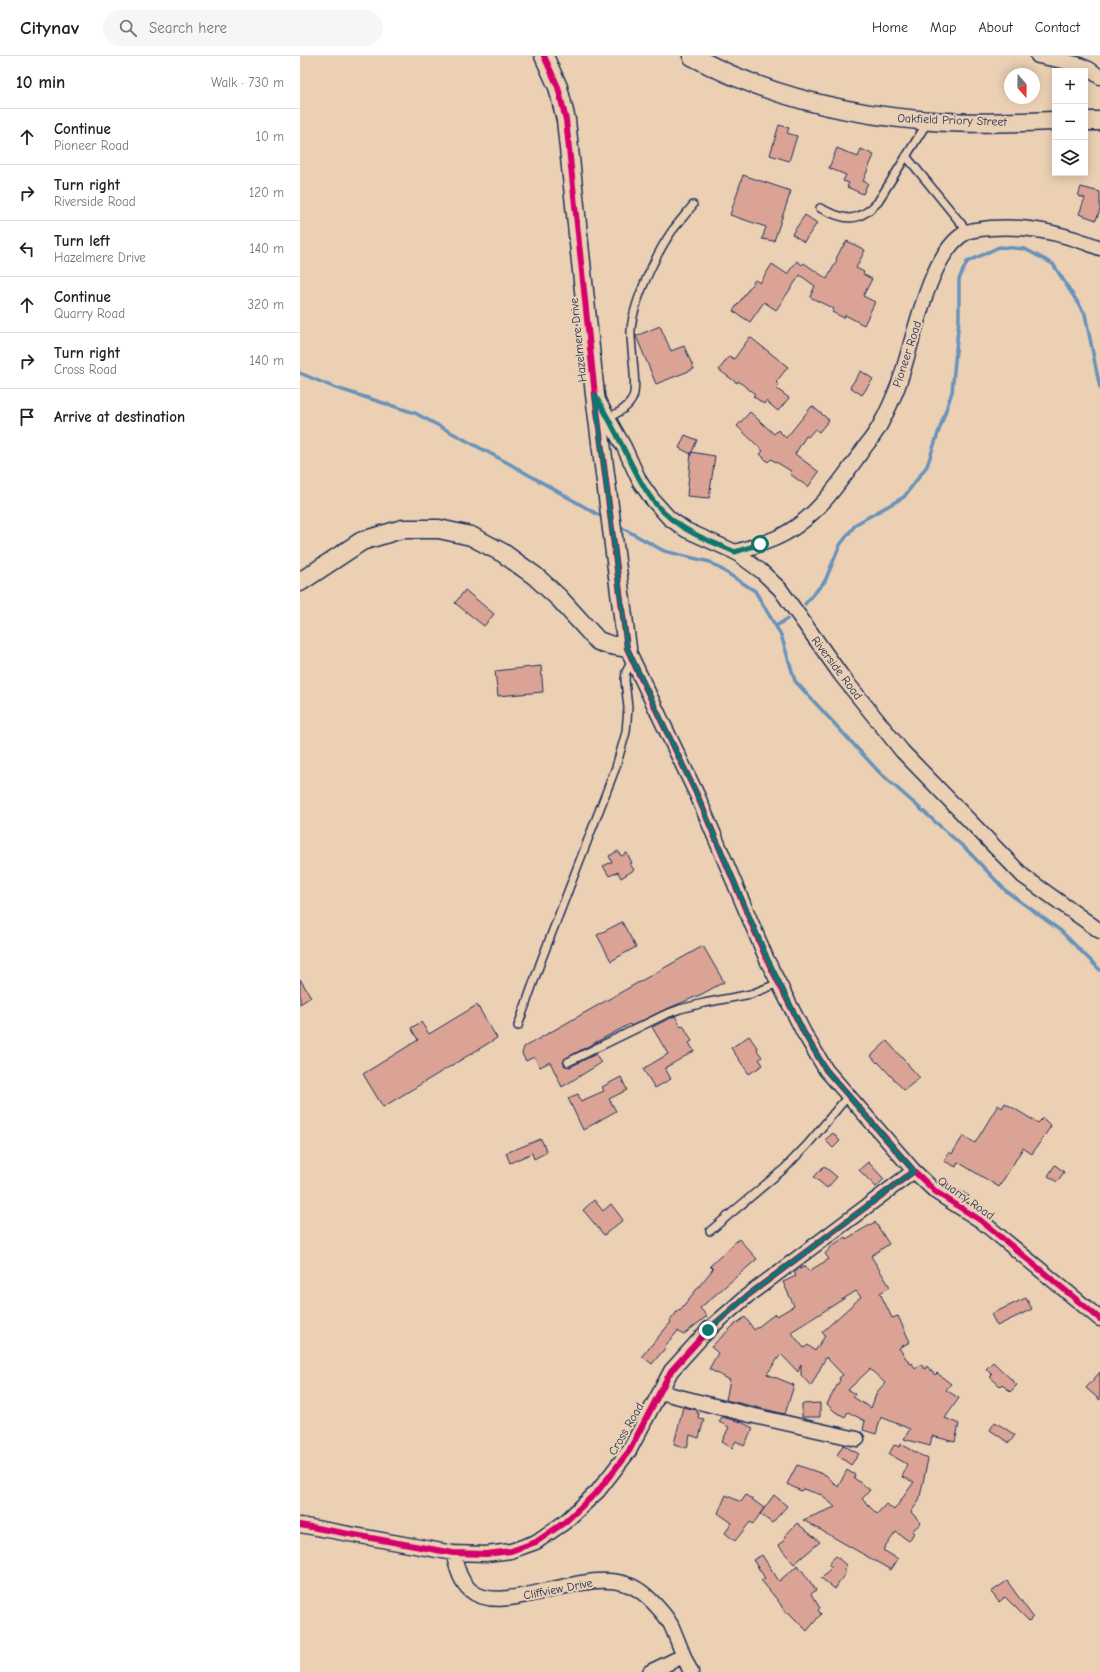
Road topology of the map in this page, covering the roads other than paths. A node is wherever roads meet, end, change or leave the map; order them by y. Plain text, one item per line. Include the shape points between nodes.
1 (544, 56) edge
2 (692, 56) edge
3 (1038, 56) edge
4 (1100, 77) edge
5 (928, 121) junction
6 (1052, 121) edge
7 (1088, 121) edge
8 (1100, 121) edge
9 (906, 156) junction
10 (693, 205) dead end
11 (820, 208) dead end
12 (968, 232) junction
13 (1100, 248) edge
14 (595, 395) junction
15 (608, 418) junction
16 (735, 552) junction
17 (300, 582) edge
18 (630, 654) junction
19 (1100, 931) edge
20 (779, 983) junction
21 (518, 1026) dead end
22 (568, 1062) dead end
23 (848, 1096) junction
24 (914, 1171) junction
25 (710, 1231) dead end
26 (1100, 1319) edge
27 (660, 1392) junction
28 (857, 1439) dead end
29 (300, 1525) edge
30 (453, 1553) junction
31 (683, 1656) junction
32 (650, 1672) edge
33 (691, 1672) edge

1 - 14 street, Hazelmere Drive via 558,87 566,120
2 - 5 street, Oakfield Priory Street via 717,70 777,93 838,109
3 - 4 street via 1077,64
5 - 6 street, Oakfield Priory Street
5 - 9 lane
7 - 8 street
9 - 11 lane via 869,211 849,219
9 - 12 lane
10 - 15 lane via 672,232 657,258 634,311 631,354 634,396 626,408
12 - 13 street, Pioneer Road via 1007,227 1039,230
12 - 16 street, Pioneer Road via 944,253 933,273 898,386 879,427 850,468 825,500 802,522 786,533
14 - 15 street, Riverside Road
14 - 18 street, Hazelmere Drive
15 - 16 street, Riverside Road via 640,482 669,518 686,530
16 - 19 street, Riverside Road via 780,589 841,675 902,751 977,830 1023,876
17 - 18 street via 362,540 402,529 439,529 471,536 503,553 535,576 559,598 598,641
18 - 20 street, Quarry Road via 698,797
18 - 21 lane via 625,680 628,694 626,732 616,767
20 - 22 lane via 751,994 704,1002 664,1015
20 - 23 street, Quarry Road via 826,1070
23 - 24 street, Quarry Road
23 - 25 lane via 785,1168
24 - 26 street, Quarry Road via 936,1192 980,1220
24 - 27 street, Cross Road via 725,1315 671,1371
27 - 28 street
27 - 30 street, Cross Road via 629,1451 598,1491 565,1522 536,1542 511,1551 486,1554
29 - 30 street, Cross Road
30 - 31 street, Cliffview Drive via 460,1577 471,1591 485,1598 505,1599 596,1581 622,1582 640,1591 659,1610 670,1624
31 - 32 street
31 - 33 street, Cliffview Drive

